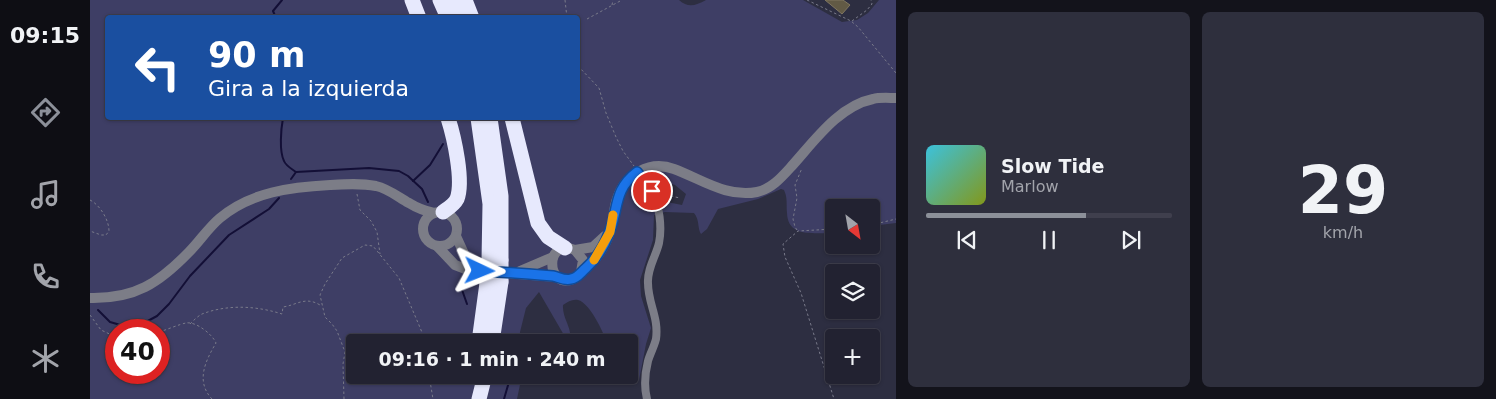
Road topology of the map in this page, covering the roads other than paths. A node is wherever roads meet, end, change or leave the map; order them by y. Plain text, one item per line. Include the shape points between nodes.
1 (412, 0) edge
2 (440, 0) edge
3 (454, 0) edge
4 (465, 0) edge
5 (418, 15) edge
6 (447, 15) edge
7 (460, 15) edge
8 (471, 15) edge
9 (896, 98) edge
10 (449, 120) edge
11 (478, 120) edge
12 (490, 120) edge
13 (512, 120) edge
14 (637, 172) junction
15 (408, 203) junction
16 (438, 213) junction
17 (423, 227) junction
18 (610, 232) junction
19 (456, 236) junction
20 (437, 246) junction
21 (564, 252) junction
22 (492, 272) junction
23 (581, 272) junction
24 (516, 273) junction
25 (557, 277) junction
26 (90, 298) edge
27 (480, 334) edge
28 (492, 334) edge
29 (472, 384) edge
30 (483, 384) edge
31 (470, 399) edge
32 (479, 399) edge
33 (647, 399) edge

1 - 5 highway
2 - 6 highway
3 - 7 highway
4 - 8 highway
9 - 14 street via 874,98 836,118 777,183 758,192 737,194 666,166
10 - 16 highway via 461,186 456,202
11 - 22 highway via 490,204
12 - 22 highway via 501,196
13 - 21 highway via 538,224
14 - 18 street via 617,198
14 - 33 street via 653,195 660,220 659,242 648,281 657,329 645,377
15 - 16 street
15 - 17 street
15 - 26 street via 377,186 356,184 285,189 249,199 220,219 157,282 128,294
16 - 17 street via 426,219
16 - 19 street via 450,215 455,221
17 - 20 street via 426,239
18 - 21 street via 593,247
18 - 23 street via 597,257
19 - 20 street via 448,244
19 - 22 street via 466,258
20 - 22 street via 455,265
21 - 23 street via 583,260
21 - 24 street
21 - 25 street via 552,267
22 - 24 street
22 - 27 highway
22 - 28 highway
23 - 25 street via 570,280
24 - 25 street
29 - 31 highway
30 - 32 highway

